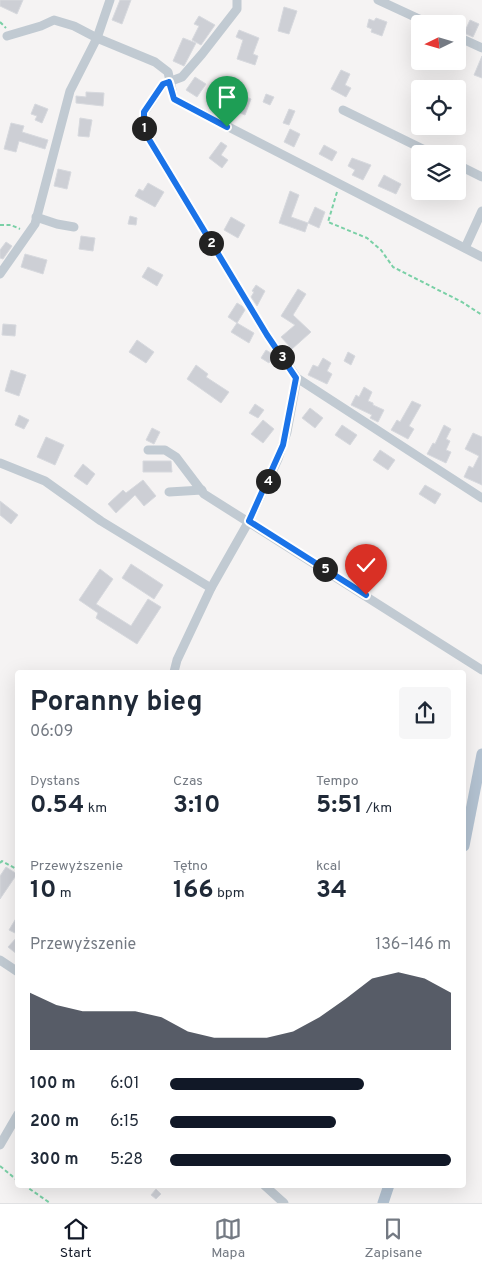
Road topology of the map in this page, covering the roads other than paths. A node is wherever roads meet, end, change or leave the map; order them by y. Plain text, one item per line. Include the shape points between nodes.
1 (110, 0) edge
2 (236, 0) edge
3 (378, 0) edge
4 (411, 15) edge
5 (7, 36) dead end
6 (97, 38) junction
7 (466, 41) edge
8 (482, 48) edge
9 (169, 82) junction
10 (343, 110) dead end
11 (415, 145) edge
12 (466, 169) edge
13 (482, 177) edge
14 (482, 211) edge
15 (36, 217) junction
16 (74, 227) dead end
17 (465, 248) junction
18 (482, 257) edge
19 (0, 274) edge
20 (296, 378) junction
21 (148, 450) dead end
22 (0, 463) edge
23 (202, 490) junction
24 (169, 492) dead end
25 (482, 498) edge
26 (249, 521) junction
27 (211, 588) junction
28 (174, 670) edge
29 (482, 670) edge
30 (482, 754) edge
31 (466, 836) edge
32 (0, 960) edge
33 (15, 970) edge
34 (15, 1119) edge
35 (0, 1145) edge
36 (267, 1188) edge
37 (388, 1188) edge
38 (284, 1203) edge
39 (383, 1203) edge

1 - 6 street
2 - 9 street via 237,9 202,54 182,77
3 - 4 street
5 - 6 street via 54,20
6 - 9 street via 155,62 168,72
6 - 15 street via 70,91
7 - 8 street
9 - 17 street via 174,99
9 - 20 street via 163,84 144,112 144,131
10 - 11 street
12 - 13 street
14 - 17 street
15 - 16 street
15 - 19 street via 29,233
17 - 18 street
20 - 25 street
20 - 26 street via 283,445
21 - 23 street via 165,450 176,457
22 - 27 street via 45,481 101,521
23 - 24 street
23 - 26 street
26 - 27 street
26 - 29 street
27 - 28 street
30 - 31 main road
32 - 33 street
34 - 35 street
36 - 38 street
37 - 39 main road

